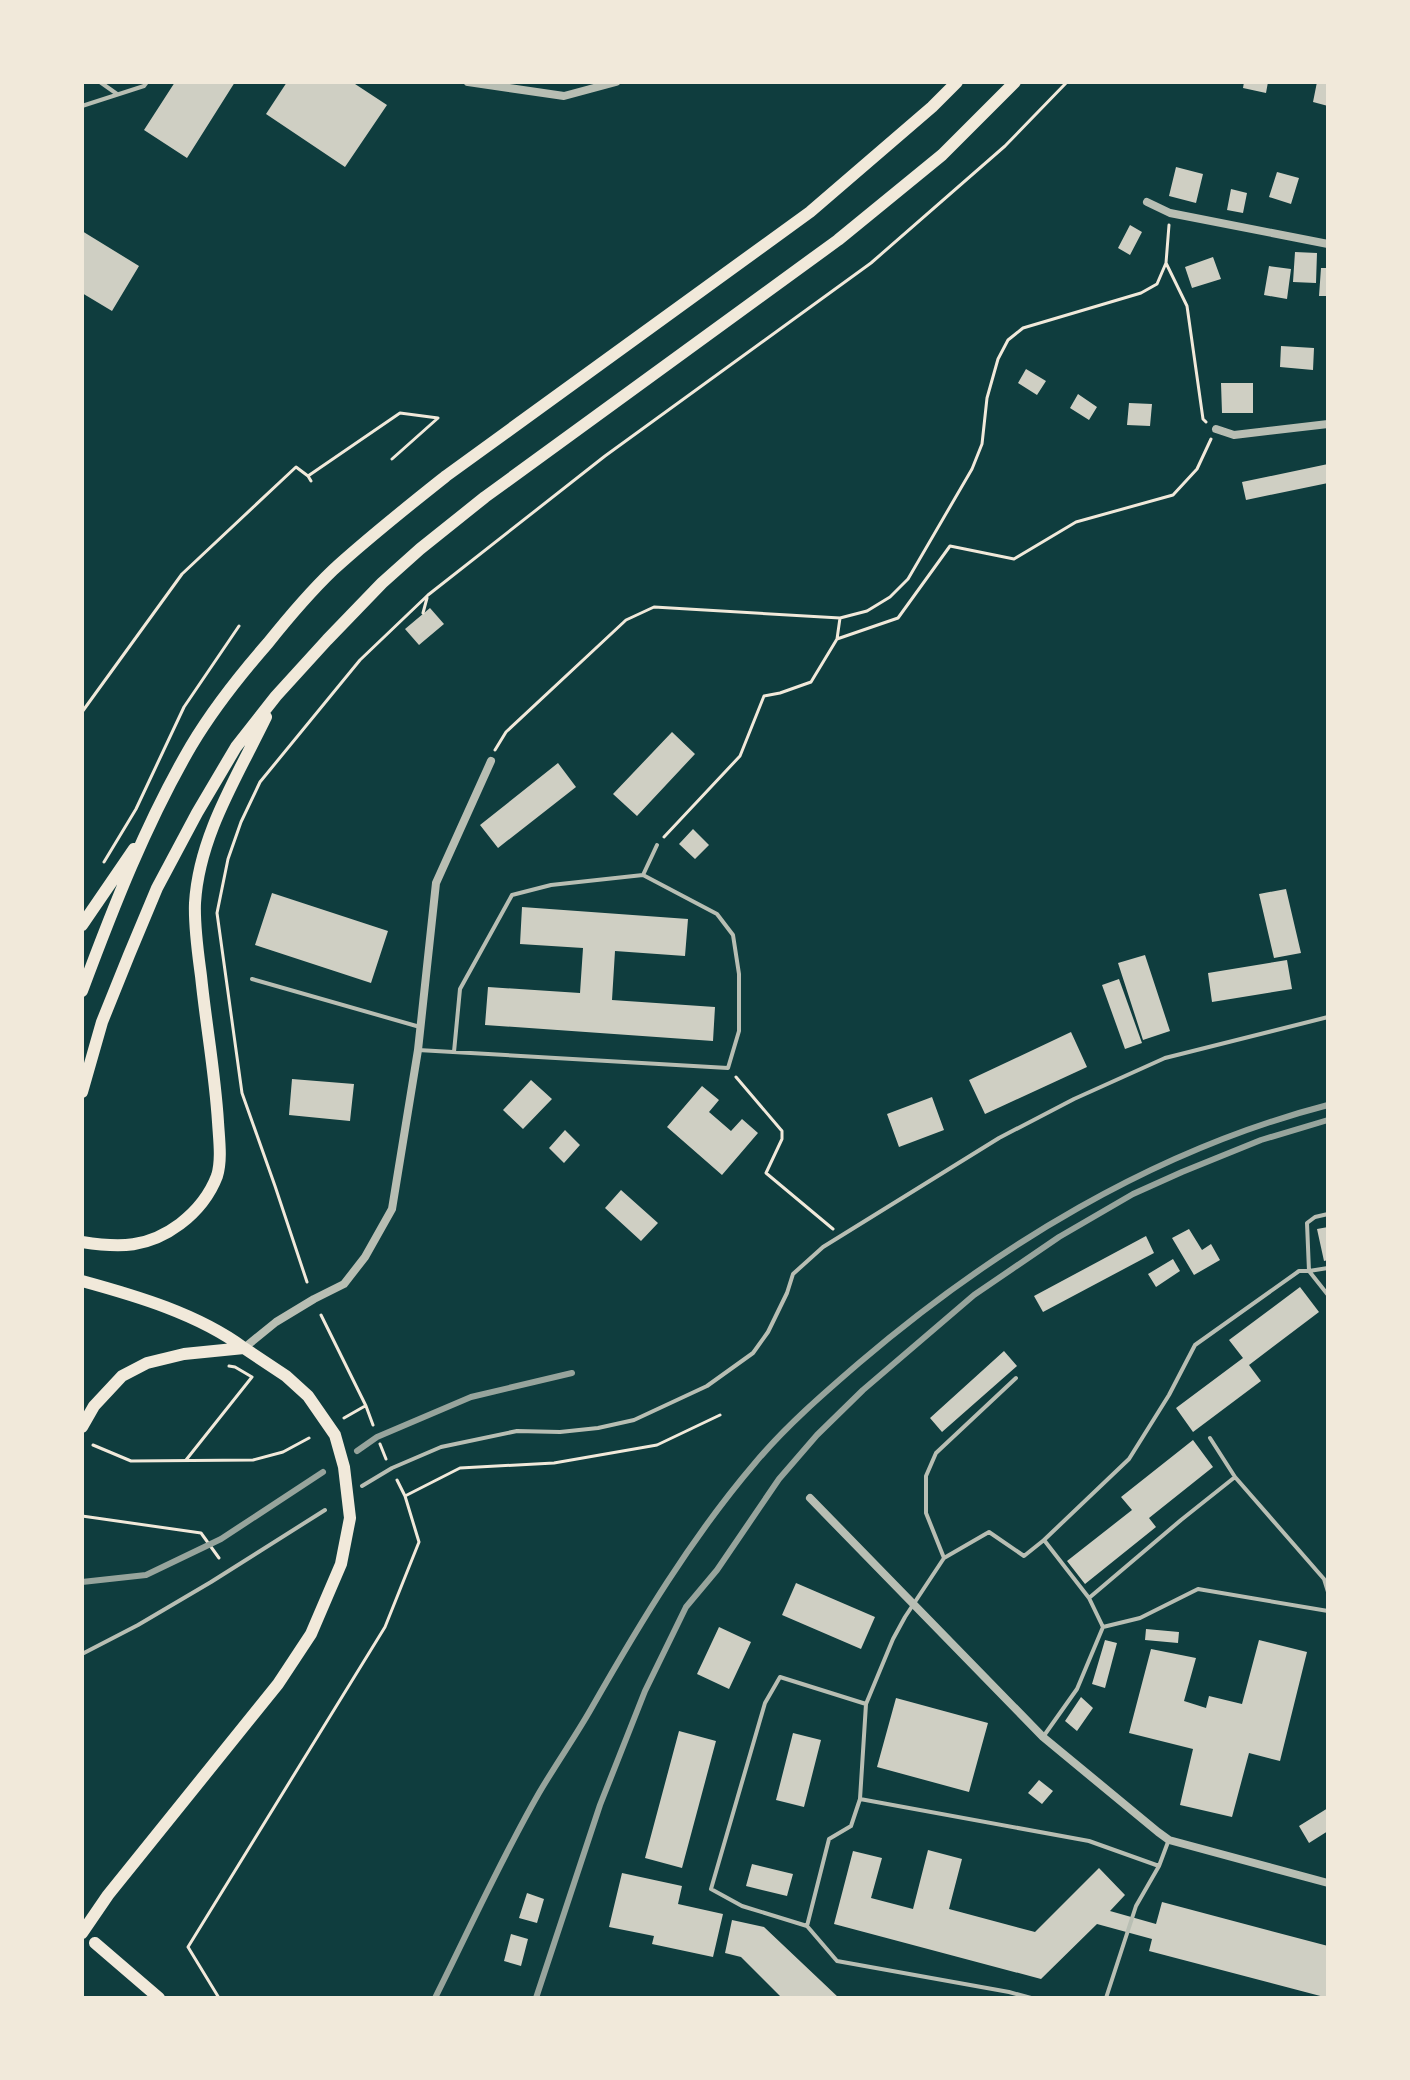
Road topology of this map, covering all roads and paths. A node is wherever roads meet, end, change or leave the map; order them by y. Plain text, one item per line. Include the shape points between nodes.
1 (100, 82) edge
2 (147, 82) edge
3 (468, 82) edge
4 (616, 82) edge
5 (957, 82) edge
6 (1015, 82) edge
7 (1067, 82) edge
8 (117, 94) junction
9 (82, 106) edge
10 (1147, 202) dead end
11 (1170, 213) junction
12 (1328, 244) edge
13 (1166, 263) junction
14 (1328, 424) edge
15 (1216, 429) junction
16 (392, 459) dead end
17 (308, 476) junction
18 (311, 481) dead end
19 (428, 595) junction
20 (423, 613) dead end
21 (840, 618) junction
22 (239, 626) dead end
23 (837, 639) junction
24 (276, 696) junction
25 (82, 712) edge
26 (491, 761) joint
27 (153, 820) junction
28 (657, 845) joint
29 (105, 861) dead end
30 (643, 875) junction
31 (82, 925) edge
32 (252, 979) dead end
33 (82, 991) edge
34 (1328, 1017) edge
35 (420, 1027) junction
36 (418, 1050) junction
37 (454, 1052) junction
38 (728, 1068) junction
39 (83, 1088) edge
40 (1328, 1214) edge
41 (842, 1235) junction
42 (82, 1242) edge
43 (1328, 1268) edge
44 (1309, 1271) junction
45 (82, 1281) edge
46 (307, 1282) dead end
47 (1328, 1295) edge
48 (321, 1315) dead end
49 (244, 1348) junction
50 (252, 1377) dead end
51 (1016, 1378) dead end
52 (366, 1406) junction
53 (720, 1415) dead end
54 (344, 1418) dead end
55 (373, 1425) dead end
56 (82, 1427) edge
57 (309, 1438) dead end
58 (1210, 1438) dead end
59 (380, 1444) dead end
60 (93, 1445) dead end
61 (386, 1459) dead end
62 (186, 1460) junction
63 (1235, 1477) junction
64 (397, 1479) dead end
65 (362, 1486) dead end
66 (405, 1496) junction
67 (810, 1498) dead end
68 (325, 1510) dead end
69 (82, 1516) edge
70 (1044, 1540) junction
71 (219, 1558) dead end
72 (944, 1558) junction
73 (1328, 1592) edge
74 (1089, 1598) junction
75 (913, 1604) junction
76 (1328, 1611) edge
77 (1103, 1627) junction
78 (82, 1654) edge
79 (866, 1704) junction
80 (1043, 1737) junction
81 (860, 1799) junction
82 (1169, 1840) junction
83 (1159, 1866) junction
84 (1328, 1883) edge
85 (807, 1926) junction
86 (82, 1933) edge
87 (95, 1943) dead end
88 (159, 1998) edge
89 (219, 1998) edge
90 (1031, 1998) edge
91 (1106, 1998) edge

1 - 8 lane
2 - 8 lane
3 - 4 street via 564,96
5 - 27 main road via 810,212 446,476 331,572 234,682 192,745
6 - 24 main road via 942,155 838,240 420,549
7 - 19 path via 1005,146 871,263 605,456
8 - 9 lane
10 - 11 street
11 - 12 street
11 - 13 path
13 - 15 path via 1187,306 1203,419
13 - 21 path via 1157,284 1141,293 1023,328 1008,340 994,372 982,444 972,469 908,579 867,611
14 - 15 street via 1234,435
15 - 23 path via 1197,469 1173,495 1076,522 1014,559 950,546 898,618
16 - 17 path via 438,418 400,413
17 - 18 path
17 - 25 path via 296,467 182,574
19 - 20 path
19 - 46 path via 360,660 260,782 228,859 217,913 242,1093
21 - 23 path
21 - 26 path via 654,607 626,620 506,732
22 - 29 path via 184,707
23 - 28 path via 811,682 764,696 740,756
24 - 39 main road via 220,772 157,888 102,1022
24 - 42 main road via 219,812 199,867 195,906 217,1109 218,1174 194,1213 168,1233 111,1247
26 - 35 street via 436,883
27 - 31 main road
27 - 33 main road
28 - 30 lane
30 - 37 lane via 512,895 460,989
30 - 38 lane via 717,914 733,935 739,1031
32 - 35 lane
34 - 41 lane via 1165,1058 999,1138
35 - 36 street
36 - 37 lane
36 - 49 street via 392,1209 365,1257 344,1284 276,1322
37 - 38 lane
38 - 41 path via 782,1131 766,1173
40 - 44 lane via 1307,1223
41 - 65 lane via 793,1274 753,1353 707,1386 622,1423 560,1432 517,1431 441,1447
43 - 44 lane
44 - 47 lane
44 - 70 lane via 1299,1271 1195,1345 1129,1459
45 - 49 main road via 141,1297
48 - 52 path
49 - 56 main road via 147,1363 122,1376
49 - 86 main road via 308,1396 335,1435 350,1518 341,1564 311,1634 278,1684
50 - 62 path
51 - 72 lane via 936,1453 926,1476 926,1513
52 - 54 path
52 - 55 path
53 - 66 path via 657,1445 554,1463 460,1468
57 - 62 path via 253,1460
58 - 63 lane
59 - 61 path
60 - 62 path via 131,1461
63 - 73 lane via 1324,1579
63 - 74 lane
64 - 66 path
66 - 89 path via 419,1542 385,1627 188,1947
67 - 75 street
68 - 78 lane
69 - 71 path via 201,1533
70 - 72 lane via 1024,1556 989,1532
70 - 74 lane
72 - 75 lane
74 - 77 lane
75 - 79 lane
75 - 80 street
76 - 77 lane via 1198,1589 1140,1618
77 - 80 lane via 1077,1689
79 - 81 lane
79 - 85 lane via 780,1677 765,1703 711,1889 742,1906
80 - 82 street
81 - 83 lane via 1089,1841
81 - 85 lane via 851,1826 829,1839
82 - 83 lane
82 - 84 street
83 - 91 lane via 1136,1906
85 - 90 lane via 837,1961
87 - 88 main road

